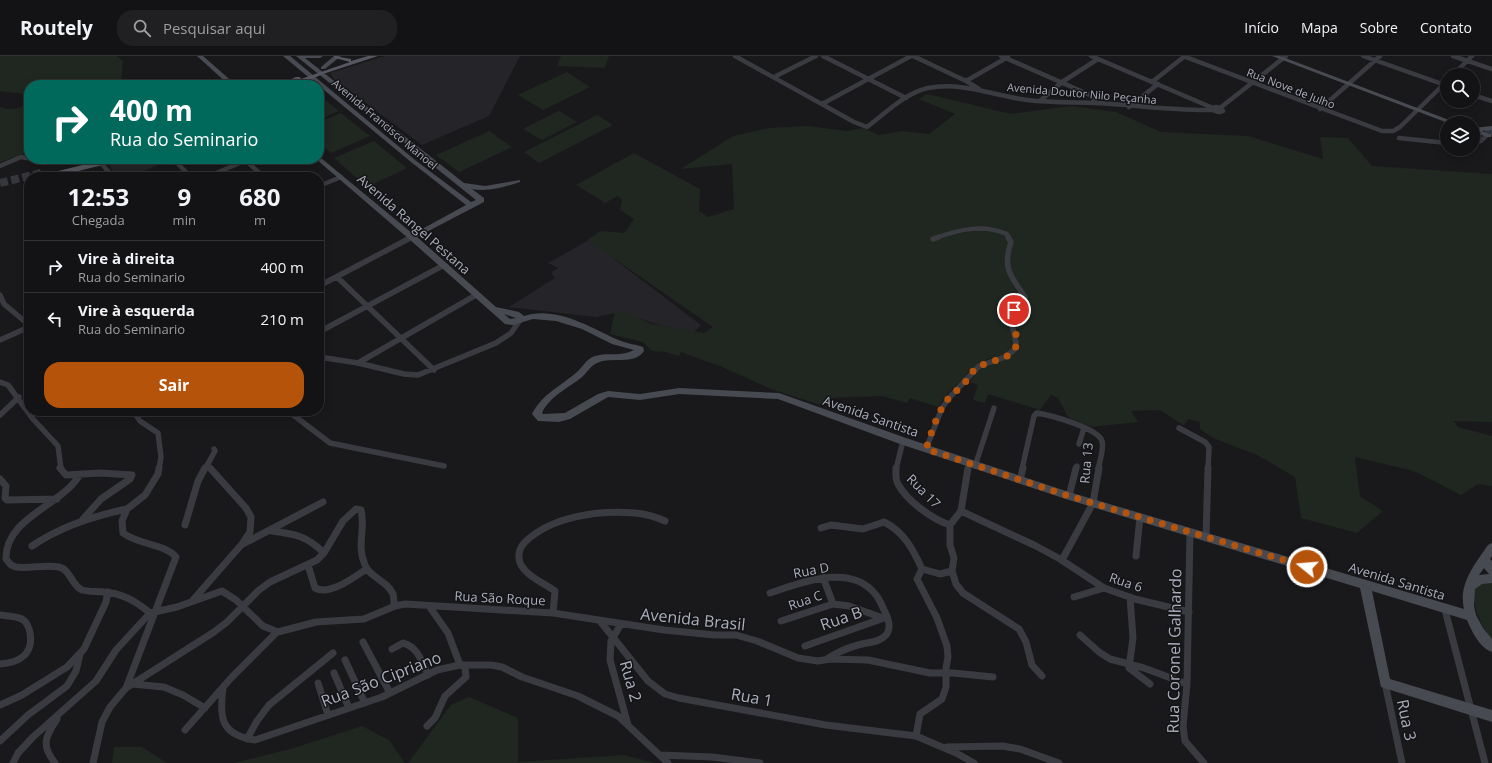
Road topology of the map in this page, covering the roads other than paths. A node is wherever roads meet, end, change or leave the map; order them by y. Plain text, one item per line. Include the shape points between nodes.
1 (200, 56) edge
2 (304, 56) edge
3 (320, 56) edge
4 (338, 56) edge
5 (362, 56) edge
6 (374, 56) edge
7 (735, 56) edge
8 (816, 56) edge
9 (823, 56) edge
10 (912, 56) edge
11 (1184, 56) edge
12 (1275, 56) edge
13 (1363, 56) edge
14 (1380, 56) edge
15 (1454, 56) edge
16 (1472, 56) edge
17 (293, 57) edge
18 (1005, 57) edge
19 (1094, 57) edge
20 (1284, 57) edge
21 (349, 60) junction
22 (1375, 60) junction
23 (1468, 61) junction
24 (1460, 68) edge
25 (1492, 69) edge
26 (319, 70) junction
27 (309, 76) junction
28 (774, 77) junction
29 (868, 79) junction
30 (227, 80) edge
31 (297, 80) edge
32 (301, 80) edge
33 (314, 80) edge
34 (966, 81) junction
35 (1062, 82) junction
36 (1152, 82) junction
37 (1440, 82) edge
38 (1252, 83) junction
39 (1158, 84) junction
40 (1349, 84) junction
41 (324, 87) edge
42 (1440, 89) edge
43 (981, 91) junction
44 (1480, 97) edge
45 (906, 98) junction
46 (1041, 100) junction
47 (1492, 101) edge
48 (358, 102) junction
49 (1097, 103) junction
50 (822, 104) junction
51 (349, 106) junction
52 (1129, 107) junction
53 (1213, 109) junction
54 (1320, 109) junction
55 (1417, 109) junction
56 (1440, 118) edge
57 (1492, 128) edge
58 (1480, 129) edge
59 (1480, 132) edge
60 (1490, 136) edge
61 (1399, 138) dead end
62 (1480, 141) edge
63 (1440, 142) edge
64 (24, 158) edge
65 (324, 163) edge
66 (89, 164) edge
67 (92, 164) edge
68 (178, 164) edge
69 (237, 164) edge
70 (250, 164) edge
71 (0, 166) edge
72 (55, 172) edge
73 (68, 172) edge
74 (186, 172) edge
75 (218, 172) edge
76 (259, 172) edge
77 (341, 177) junction
78 (518, 181) dead end
79 (461, 183) junction
80 (324, 184) edge
81 (476, 204) junction
82 (412, 237) junction
83 (933, 239) dead end
84 (444, 265) junction
85 (337, 277) junction
86 (324, 284) edge
87 (476, 294) junction
88 (0, 295) edge
89 (367, 306) junction
90 (520, 320) junction
91 (24, 322) edge
92 (24, 328) edge
93 (324, 329) edge
94 (400, 338) junction
95 (0, 340) edge
96 (324, 358) edge
97 (358, 362) junction
98 (434, 370) junction
99 (0, 382) edge
100 (19, 397) junction
101 (24, 405) edge
102 (994, 408) dead end
103 (0, 415) edge
104 (31, 416) edge
105 (135, 416) edge
106 (294, 416) edge
107 (1084, 428) junction
108 (1179, 428) dead end
109 (903, 441) junction
110 (1079, 444) dead end
111 (214, 449) dead end
112 (926, 449) junction
113 (208, 464) junction
114 (972, 464) junction
115 (444, 466) dead end
116 (1077, 466) dead end
117 (80, 474) junction
118 (0, 479) edge
119 (1020, 480) junction
120 (1069, 496) junction
121 (57, 499) junction
122 (323, 502) dead end
123 (1093, 503) junction
124 (127, 509) junction
125 (961, 511) junction
126 (1140, 517) junction
127 (83, 519) junction
128 (665, 522) dead end
129 (185, 525) dead end
130 (950, 525) junction
131 (821, 528) dead end
132 (272, 531) junction
133 (1190, 532) junction
134 (1206, 537) junction
135 (242, 544) junction
136 (32, 546) dead end
137 (1492, 548) edge
138 (324, 553) junction
139 (1136, 556) dead end
140 (1062, 560) junction
141 (1485, 560) junction
142 (308, 565) junction
143 (922, 569) junction
144 (367, 570) junction
145 (1492, 570) edge
146 (952, 571) junction
147 (823, 577) junction
148 (1492, 578) edge
149 (1365, 585) junction
150 (1470, 586) junction
151 (1104, 588) junction
152 (108, 592) junction
153 (770, 593) dead end
154 (1074, 597) dead end
155 (1130, 597) junction
156 (192, 601) junction
157 (833, 604) junction
158 (394, 606) junction
159 (429, 606) junction
160 (243, 608) junction
161 (1445, 610) junction
162 (152, 612) junction
163 (1189, 612) junction
164 (553, 613) junction
165 (0, 615) edge
166 (1470, 616) junction
167 (885, 618) junction
168 (600, 621) junction
169 (781, 621) dead end
170 (621, 624) junction
171 (277, 632) junction
172 (612, 634) junction
173 (1080, 635) dead end
174 (363, 642) dead end
175 (805, 646) dead end
176 (1492, 647) edge
177 (392, 649) dead end
178 (81, 652) junction
179 (334, 653) dead end
180 (345, 660) dead end
181 (825, 660) junction
182 (0, 664) edge
183 (1129, 664) junction
184 (461, 665) junction
185 (946, 672) junction
186 (334, 673) dead end
187 (428, 675) junction
188 (1042, 676) dead end
189 (993, 677) dead end
190 (318, 682) dead end
191 (1385, 683) junction
192 (1150, 684) dead end
193 (1187, 684) junction
194 (129, 686) junction
195 (223, 688) junction
196 (390, 693) junction
197 (79, 695) junction
198 (365, 703) junction
199 (0, 705) edge
200 (205, 708) junction
201 (349, 708) junction
202 (1471, 709) junction
203 (328, 715) junction
204 (1492, 716) edge
205 (628, 725) junction
206 (427, 726) dead end
207 (184, 730) dead end
208 (916, 736) junction
209 (247, 739) junction
210 (0, 741) edge
211 (945, 748) junction
212 (660, 755) junction
213 (13, 763) edge
214 (55, 763) edge
215 (92, 763) edge
216 (668, 763) edge
217 (760, 763) edge
218 (974, 763) edge
219 (1059, 763) edge
220 (1204, 763) edge
221 (1402, 763) edge
222 (1485, 763) edge

1 - 30 street
2 - 3 street
4 - 21 main road via 342,60
4 - 26 street
5 - 21 main road
6 - 26 main road
7 - 28 street
8 - 28 street
9 - 29 street
10 - 29 street
10 - 34 street
11 - 36 street
11 - 38 street, Rua Nove de Julho
12 - 20 street
13 - 22 street
14 - 22 street
15 - 23 street
16 - 23 street
17 - 26 street, Avenida Francisco Manoel
17 - 27 street, Avenida Francisco Manoel
18 - 34 street
18 - 35 street
19 - 35 street
19 - 36 street
20 - 38 street
20 - 40 street
21 - 26 main road
22 - 37 street
22 - 40 street
23 - 24 street
23 - 25 street
26 - 27 main road
26 - 48 street, Avenida Francisco Manoel
27 - 31 main road
27 - 32 main road
27 - 33 street, Avenida Francisco Manoel
28 - 50 street
29 - 45 street
29 - 50 street
34 - 43 street
35 - 46 street
35 - 49 street via 1090,95
36 - 39 street
38 - 53 street, Avenida Doutor Nilo Peçanha via 1220,108 1222,112
38 - 54 street, Rua Nove de Julho
39 - 52 street
39 - 53 street
40 - 54 street
40 - 55 street
41 - 51 street, Avenida Francisco Manoel
42 - 55 street
43 - 45 street, Avenida Doutor Nilo Peçanha via 936,87 922,90
43 - 46 street, Avenida Doutor Nilo Peçanha
44 - 47 street
45 - 50 street, Avenida Doutor Nilo Peçanha via 867,127
46 - 49 street, Avenida Doutor Nilo Peçanha
48 - 51 street
48 - 79 street, Avenida Francisco Manoel
49 - 52 street, Avenida Doutor Nilo Peçanha
51 - 81 street, Avenida Francisco Manoel via 413,161
52 - 53 street, Avenida Doutor Nilo Peçanha
54 - 55 street, Rua Nove de Julho via 1374,129 1393,131
55 - 56 street
57 - 58 street
59 - 60 street
60 - 62 street
61 - 63 street
64 - 71 street via 15,158
65 - 77 street, Avenida Rangel Pestana
66 - 72 main road
67 - 73 main road
68 - 74 street
69 - 75 street
70 - 76 street
77 - 80 street
77 - 82 street, Avenida Rangel Pestana
78 - 79 street via 484,189
79 - 81 street, Avenida Francisco Manoel
81 - 82 street
82 - 84 street, Avenida Rangel Pestana
82 - 85 street
83 - 112 street via 950,232 968,229 989,229 1007,234 1011,242 1006,262 1007,270 1025,300 1012,314 1016,343 1014,350 1005,357 973,371 949,398 942,408
84 - 87 street, Avenida Rangel Pestana
84 - 89 street
85 - 86 street
85 - 89 street
87 - 90 street, Avenida Rangel Pestana via 508,322
87 - 94 street
88 - 91 street via 4,304
89 - 93 street
89 - 94 street
90 - 98 street via 511,333 496,343
90 - 109 street, Avenida Santista via 533,316 574,322 640,350 635,354 591,362 581,374 553,394 537,414 542,418 567,416 608,394 640,397 679,391 769,394
92 - 95 street
94 - 97 street
94 - 98 street
96 - 97 street
97 - 98 street via 412,376
99 - 100 street via 8,385
100 - 101 street
100 - 103 street
102 - 114 street
104 - 117 street via 58,446 63,473
105 - 124 street via 158,433 160,466 156,479 145,495
106 - 115 street via 330,442
107 - 110 street
107 - 119 street, Rua 13 via 1037,412
107 - 123 street, Rua 13 via 1101,439 1102,447
108 - 134 street via 1205,442 1209,447
109 - 112 street, Avenida Santista
109 - 130 street, Rua 17 via 895,479 930,515
111 - 113 street via 215,452
112 - 114 street, Avenida Santista
113 - 129 street via 198,481
113 - 135 street via 251,517 250,532
114 - 119 street, Avenida Santista
114 - 125 street
116 - 120 street
117 - 121 street via 74,484
117 - 127 street via 133,476 101,499
118 - 121 street via 6,486 7,500
119 - 120 street, Avenida Santista
120 - 123 street, Avenida Santista
121 - 152 street via 16,530 6,559 18,568 45,565 62,567 71,575 77,587 89,591
122 - 132 street
123 - 126 street, Avenida Santista
123 - 140 street, Rua 13
124 - 127 street
124 - 162 street via 122,521 123,533 126,536 143,545 170,550 176,557
125 - 130 street
125 - 140 street, Rua 6
126 - 133 street, Avenida Santista
126 - 139 street
127 - 136 street via 48,535
128 - 164 street, Rua São Roque via 653,516 635,513 577,517 541,530 522,544 518,553 522,566 556,591
130 - 146 street via 950,545 954,558
131 - 143 street via 834,524 858,530 880,522 887,523 912,546
132 - 135 street
132 - 138 street via 302,535
133 - 134 street, Avenida Santista
133 - 163 street, Rua Coronel Galhardo
134 - 149 street, Avenida Santista
135 - 156 street
137 - 141 street
138 - 142 street
138 - 144 street via 343,521 353,510 361,510 363,517 360,546
140 - 151 street, Rua 6
141 - 145 street
141 - 150 street via 1474,575
142 - 144 street via 315,588 322,592
142 - 160 street via 270,582
143 - 146 street via 940,574
143 - 185 street via 917,579 932,606 948,651
144 - 158 street via 393,594
146 - 188 street via 962,593 1019,629 1029,647 1032,666
147 - 153 street, Rua D
147 - 157 street
147 - 167 street, Rua D via 846,578 862,583 882,604
148 - 150 street via 1480,580
149 - 161 street, Avenida Santista
149 - 191 street
150 - 166 street
151 - 154 street
151 - 155 street, Rua 6
152 - 162 street via 126,595
152 - 178 street
155 - 163 street, Rua 6
155 - 183 street via 1133,638
156 - 160 street via 222,592 231,595
156 - 162 street
157 - 167 street, Rua C via 849,606
157 - 169 street, Rua C
158 - 159 street, Rua São Roque
158 - 171 street, Rua São Roque via 372,617 317,622
159 - 164 street, Rua São Roque
159 - 184 street via 448,633
160 - 171 street via 262,624
160 - 194 street via 214,632
161 - 166 street, Avenida Santista
161 - 202 street
162 - 194 street
162 - 197 street via 116,650 96,680
163 - 193 street, Rua Coronel Galhardo
164 - 168 street
165 - 182 street via 18,618 29,626 31,648 18,661
166 - 176 street via 1475,627
167 - 175 street, Rua B
167 - 181 street via 890,627 886,636
168 - 170 street, Avenida Brasil
168 - 172 street, Rua 1
170 - 172 street
170 - 181 street, Avenida Brasil via 736,635 798,658
171 - 195 street
172 - 205 street, Rua 2 via 610,660
172 - 208 street, Rua 1 via 648,681 665,694 805,722
173 - 183 street via 1110,659
174 - 196 street
177 - 187 street via 403,643 412,646
178 - 199 street via 67,667 22,695
178 - 210 street via 76,671 67,686 28,715
179 - 209 street via 269,705
180 - 198 street
181 - 185 street, Avenida Brasil via 868,660 930,674
183 - 192 street via 1131,671
183 - 193 street
184 - 187 street, Rua São Cipriano via 437,670
184 - 205 street, Rua São Cipriano via 502,666 522,677 594,703 618,716
184 - 206 street via 465,668 466,676 445,696 435,718
185 - 189 street, Avenida Brasil
185 - 208 street via 946,687 942,699 920,714
186 - 201 street
187 - 196 street, Rua São Cipriano
190 - 203 street
191 - 202 street
191 - 221 street, Rua 3
193 - 220 street, Rua Coronel Galhardo via 1183,734 1189,747
194 - 200 street via 164,687
194 - 215 street via 115,700 103,719
195 - 200 street
195 - 209 street via 223,724 232,733
196 - 198 street, Rua São Cipriano
197 - 213 street via 28,741
197 - 214 street via 57,719 45,740 45,747
198 - 201 street, Rua São Cipriano
200 - 207 street
201 - 203 street, Rua São Cipriano
202 - 204 street
202 - 222 street
203 - 209 street, Rua São Cipriano via 259,738
205 - 212 street
208 - 211 street, Rua 1
211 - 218 street, Rua 1
211 - 219 street via 1002,746 1020,749
212 - 216 street
212 - 217 street via 712,757

